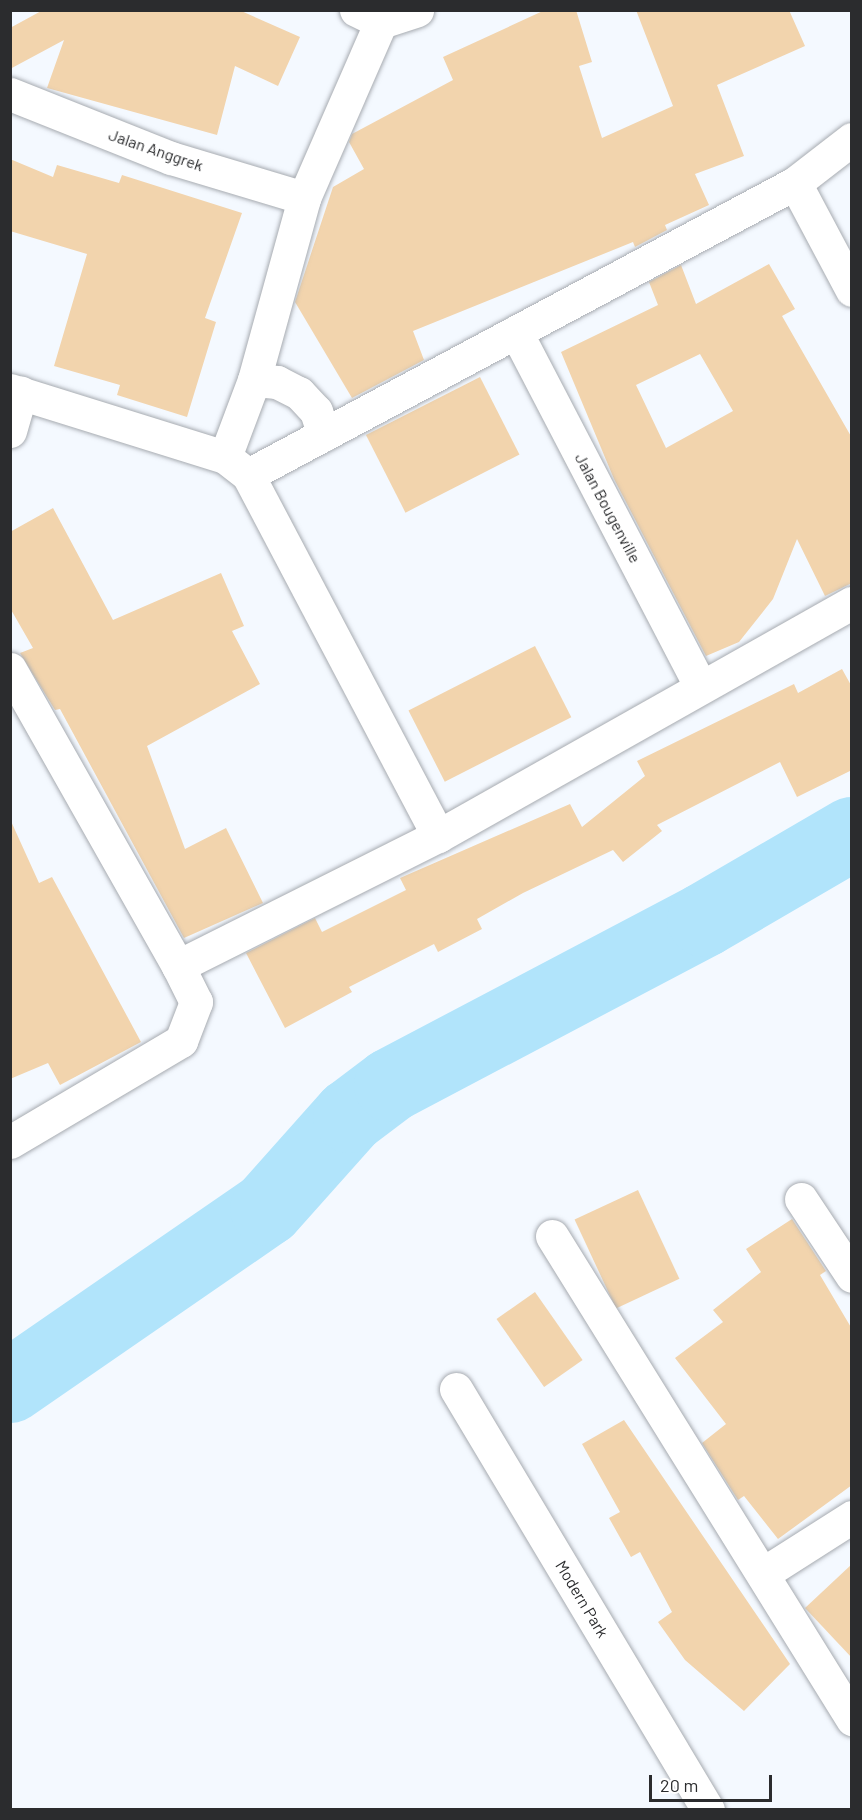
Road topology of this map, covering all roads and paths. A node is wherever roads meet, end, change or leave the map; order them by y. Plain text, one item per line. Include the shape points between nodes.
1 (417, 10) edge
2 (369, 16) edge
3 (10, 94) edge
4 (852, 139) edge
5 (795, 183) junction
6 (304, 198) junction
7 (852, 291) edge
8 (516, 332) junction
9 (254, 380) junction
10 (16, 391) edge
11 (10, 431) edge
12 (324, 435) junction
13 (236, 466) junction
14 (852, 603) edge
15 (10, 669) edge
16 (700, 685) junction
17 (438, 836) junction
18 (178, 966) junction
19 (10, 1142) edge
20 (801, 1199) dead end
21 (552, 1236) dead end
22 (852, 1276) edge
23 (456, 1389) dead end
24 (852, 1517) edge
25 (764, 1573) junction
26 (852, 1719) edge
27 (708, 1809) edge

1 - 2 street
2 - 6 street
3 - 6 street, Jalan Anggrek via 171,158
4 - 5 street
5 - 7 street
5 - 8 street
6 - 9 street
8 - 12 street
8 - 16 street, Jalan Bougenville
9 - 12 street via 277,382 299,393 316,411
9 - 13 street
10 - 11 street
10 - 13 street
12 - 13 street
13 - 17 street
14 - 16 street
15 - 18 street
16 - 17 street
17 - 18 street
18 - 19 street via 196,1002 181,1041
20 - 22 street
21 - 25 street
23 - 27 street, Modern Park
24 - 25 street
25 - 26 street

